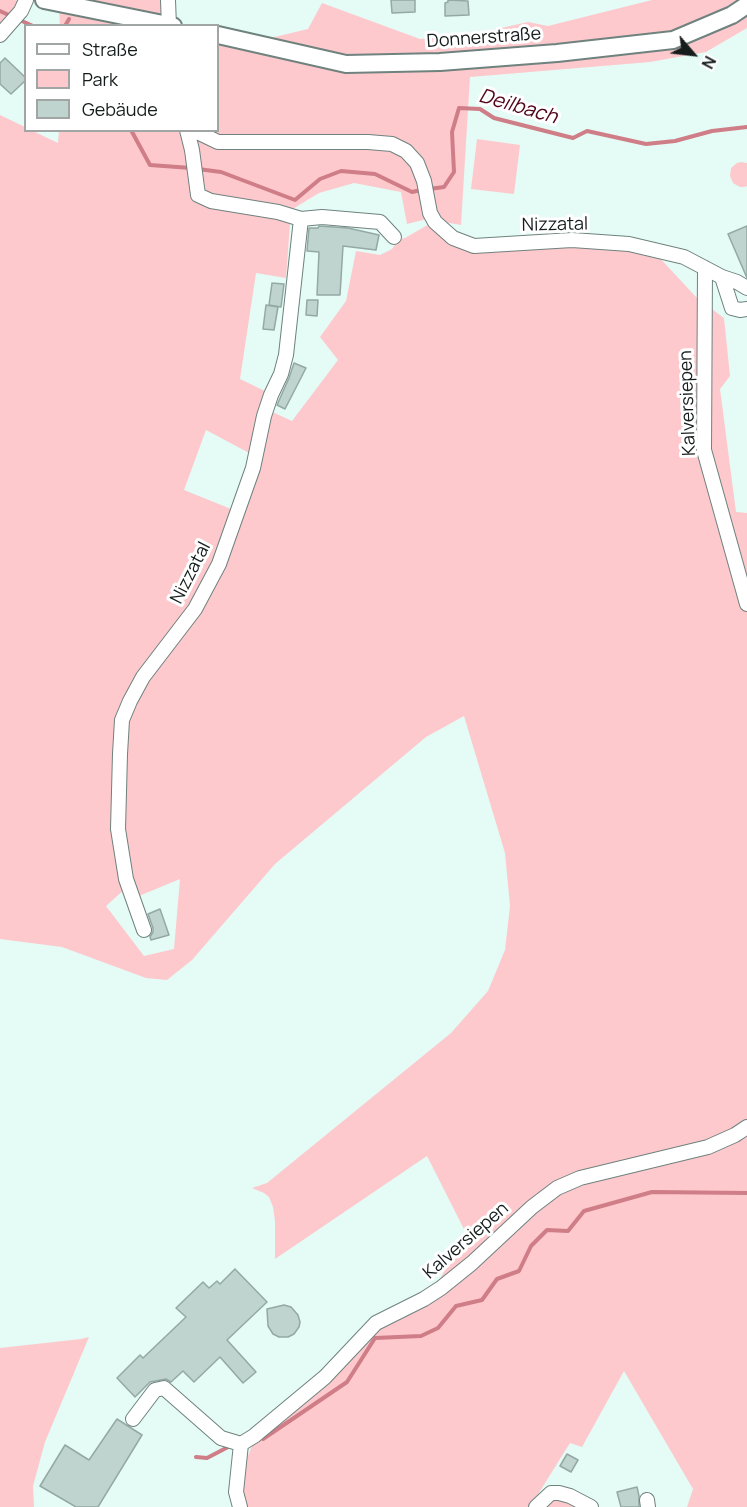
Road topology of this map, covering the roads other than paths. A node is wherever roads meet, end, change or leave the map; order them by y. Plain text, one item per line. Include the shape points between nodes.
1 (44, 0) edge
2 (168, 0) edge
3 (23, 5) edge
4 (747, 5) edge
5 (166, 24) edge
6 (171, 24) edge
7 (0, 35) edge
8 (219, 35) edge
9 (188, 132) edge
10 (197, 132) edge
11 (301, 219) junction
12 (394, 237) dead end
13 (705, 268) junction
14 (722, 277) junction
15 (747, 288) edge
16 (747, 309) edge
17 (747, 604) edge
18 (144, 930) dead end
19 (747, 1127) edge
20 (133, 1419) dead end
21 (241, 1444) junction
22 (240, 1507) edge
23 (536, 1507) edge
24 (591, 1507) edge

1 - 5 main road
2 - 6 street
3 - 7 street
4 - 8 main road, Donnerstraße via 673,40 440,62 346,64
9 - 11 street via 198,195
10 - 13 street, Nizzatal via 218,142 392,144 417,163 430,213 453,238 474,246 572,240 629,244 684,257
11 - 12 street via 380,222
11 - 18 street, Nizzatal via 286,355 264,416 253,468 219,564 195,609 143,677 123,720 118,829 126,879
13 - 14 street, Nizzatal
13 - 17 street, Kalversiepen via 704,450
14 - 15 street, Nizzatal
14 - 16 street via 732,308
19 - 21 street, Kalversiepen via 708,1147 580,1178 557,1188 441,1288 376,1323 325,1377
20 - 21 street via 155,1390 164,1388 221,1438
21 - 22 street via 236,1492
23 - 24 street via 551,1493 570,1496

